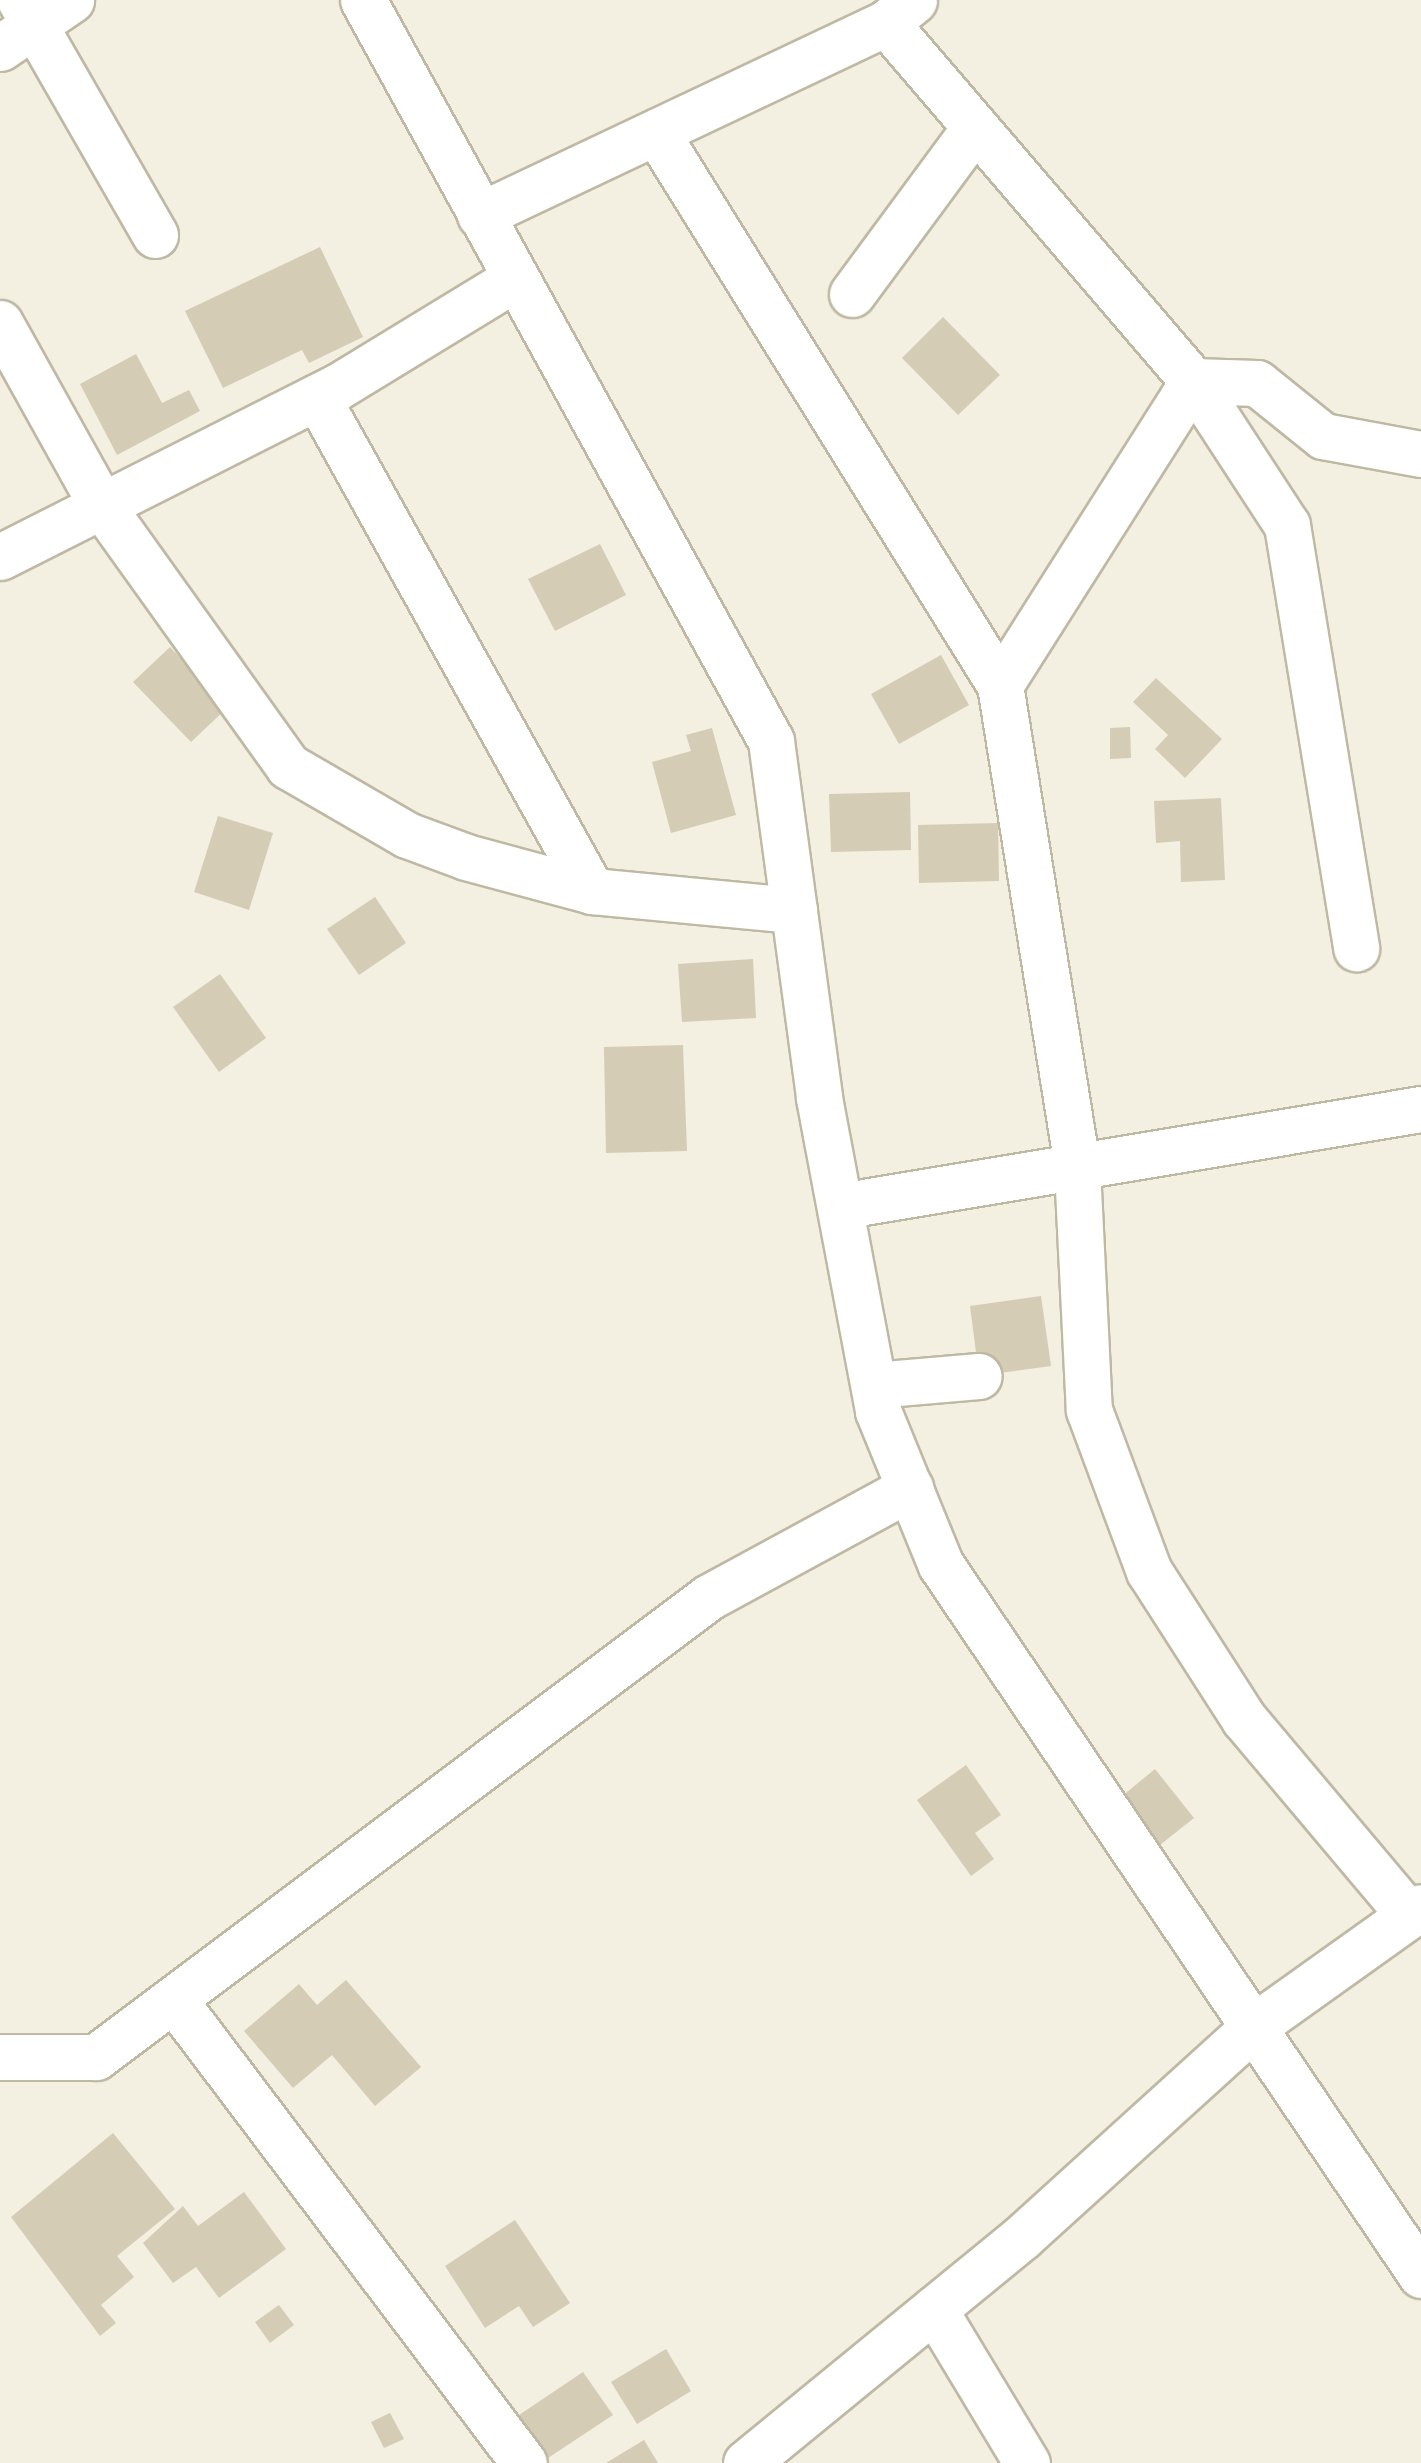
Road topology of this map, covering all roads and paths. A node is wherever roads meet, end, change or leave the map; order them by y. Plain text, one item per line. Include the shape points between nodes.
1 (71, 0) edge
2 (363, 0) edge
3 (900, 12) edge
4 (18, 25) edge
5 (975, 127) junction
6 (656, 132) junction
7 (480, 216) junction
8 (156, 235) dead end
9 (514, 279) junction
10 (852, 294) dead end
11 (0, 323) edge
12 (1194, 381) junction
13 (317, 397) junction
14 (1421, 454) edge
15 (102, 506) junction
16 (0, 557) edge
17 (1000, 685) junction
18 (592, 891) junction
19 (794, 910) junction
20 (1356, 948) dead end
21 (1421, 1109) edge
22 (1078, 1168) junction
23 (840, 1206) junction
24 (979, 1376) dead end
25 (874, 1386) junction
26 (910, 1488) junction
27 (1415, 1911) edge
28 (177, 2004) junction
29 (1257, 2024) junction
30 (0, 2057) edge
31 (1421, 2274) edge
32 (934, 2309) junction
33 (524, 2463) edge
34 (746, 2463) edge
35 (1026, 2463) edge

1 - 4 street
2 - 7 street
3 - 5 street
3 - 6 street
4 - 8 street
5 - 10 street
5 - 12 street
6 - 7 street
6 - 17 street
7 - 9 street
9 - 13 street
9 - 19 street via 771,741
11 - 15 street
12 - 14 street via 1257,383 1323,436
12 - 17 street
12 - 20 street via 1288,525
13 - 15 street
13 - 18 street
15 - 16 street
15 - 18 street via 288,766 407,835
17 - 22 street
18 - 19 street
19 - 23 street
21 - 22 street
22 - 23 street
22 - 27 street via 1089,1410 1148,1571 1244,1718
23 - 25 street
24 - 25 street
25 - 26 street
26 - 28 street via 709,1597
26 - 29 street via 941,1565
27 - 29 street
28 - 30 street via 96,2057
28 - 33 street
29 - 31 street
29 - 32 street
32 - 34 street
32 - 35 street

